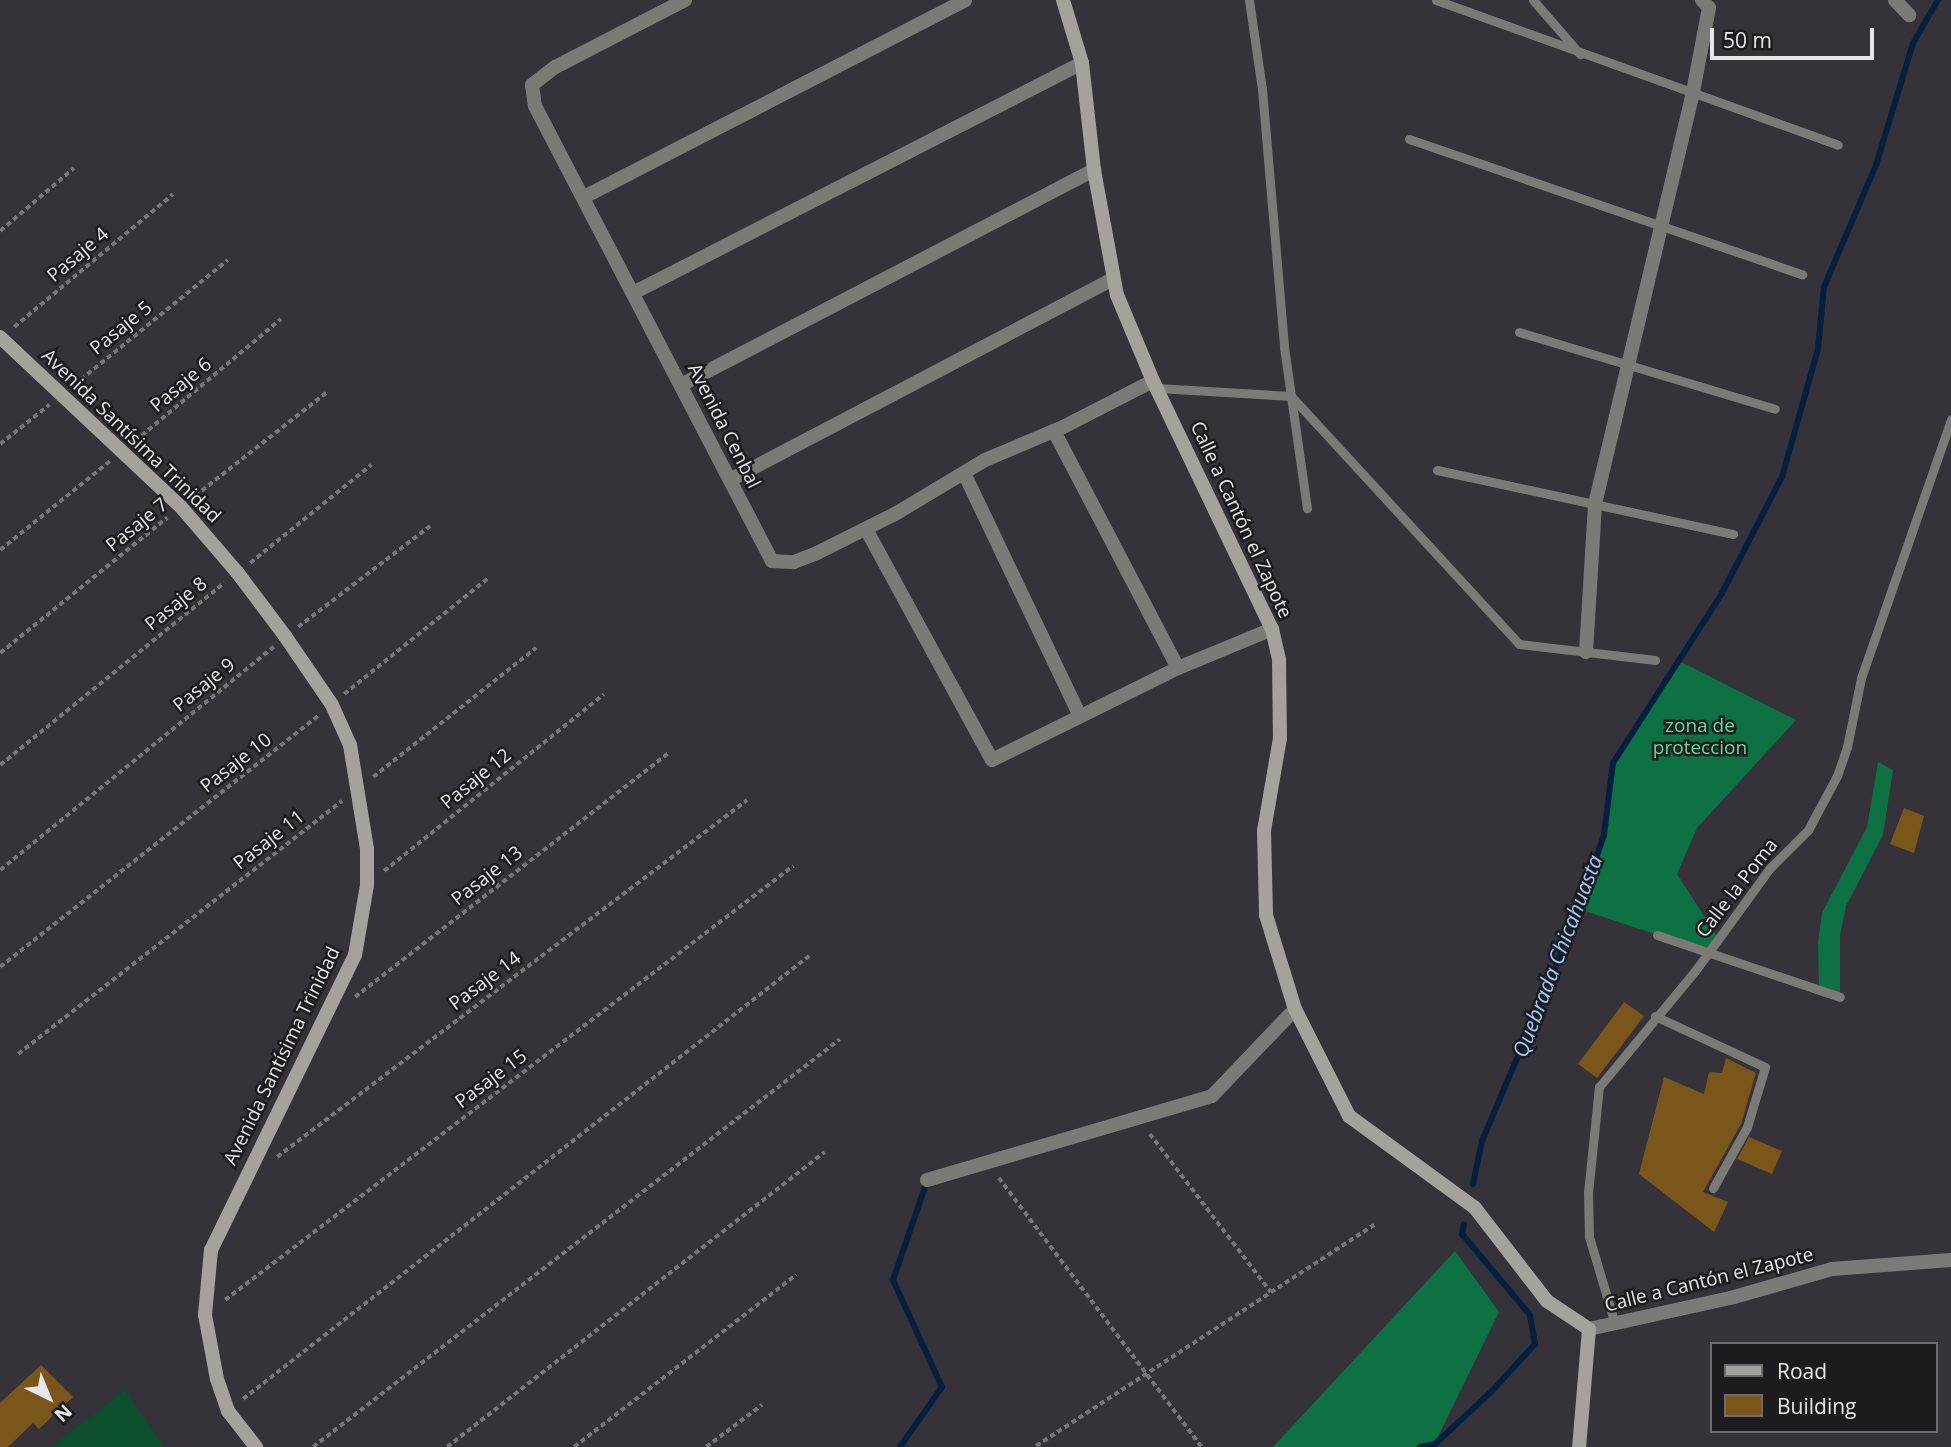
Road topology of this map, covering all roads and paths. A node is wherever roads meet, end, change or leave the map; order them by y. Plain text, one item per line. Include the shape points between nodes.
1 (685, 0) edge
2 (965, 0) edge
3 (1063, 0) edge
4 (1249, 0) edge
5 (1436, 0) edge
6 (1533, 0) edge
7 (1895, 0) edge
8 (1708, 3) edge
9 (664, 5) edge
10 (1909, 15) dead end
11 (1581, 55) junction
12 (1082, 63) junction
13 (1692, 94) junction
14 (1409, 139) dead end
15 (1838, 145) dead end
16 (74, 167) dead end
17 (1094, 170) junction
18 (173, 194) dead end
19 (584, 197) junction
20 (1661, 226) junction
21 (0, 230) edge
22 (228, 260) dead end
23 (1802, 274) dead end
24 (1113, 279) junction
25 (633, 293) junction
26 (281, 319) dead end
27 (1520, 332) dead end
28 (0, 337) edge
29 (1628, 365) junction
30 (681, 385) junction
31 (1155, 385) junction
32 (326, 393) dead end
33 (62, 394) junction
34 (1292, 396) junction
35 (1775, 409) dead end
36 (1951, 419) edge
37 (1054, 431) junction
38 (0, 444) edge
39 (124, 451) junction
40 (370, 465) dead end
41 (1437, 470) dead end
42 (964, 473) junction
43 (730, 480) junction
44 (1595, 505) junction
45 (181, 507) junction
46 (1307, 508) dead end
47 (430, 526) dead end
48 (866, 529) junction
49 (1733, 534) dead end
50 (0, 550) edge
51 (237, 572) junction
52 (487, 579) dead end
53 (1272, 629) junction
54 (285, 636) junction
55 (536, 648) dead end
56 (1586, 652) junction
57 (0, 653) edge
58 (1656, 660) dead end
59 (1178, 667) junction
60 (604, 694) dead end
61 (332, 705) junction
62 (1080, 716) junction
63 (668, 753) dead end
64 (0, 765) edge
65 (357, 789) junction
66 (747, 800) dead end
67 (793, 866) dead end
68 (0, 870) edge
69 (367, 885) junction
70 (1657, 935) dead end
71 (1709, 952) junction
72 (809, 956) dead end
73 (0, 967) edge
74 (1840, 997) dead end
75 (1294, 1009) junction
76 (1655, 1016) junction
77 (324, 1021) junction
78 (840, 1039) dead end
79 (18, 1054) dead end
80 (1138, 1118) junction
81 (825, 1152) dead end
82 (274, 1159) dead end
83 (988, 1162) junction
84 (927, 1180) dead end
85 (1713, 1188) dead end
86 (1374, 1225) dead end
87 (1951, 1260) edge
88 (796, 1275) dead end
89 (1271, 1292) junction
90 (205, 1315) junction
91 (1615, 1324) junction
92 (1589, 1329) junction
93 (1147, 1374) junction
94 (762, 1405) dead end
95 (228, 1411) junction
96 (1036, 1446) edge
97 (256, 1447) edge
98 (313, 1447) edge
99 (447, 1447) edge
100 (574, 1447) edge
101 (706, 1447) edge
102 (1202, 1447) edge
103 (1579, 1447) edge

1 - 9 street, Avenida Cenbal
2 - 19 street
3 - 12 street, Calle a Cantón el Zapote
4 - 34 lane
5 - 11 lane
6 - 11 lane
7 - 10 street
8 - 13 street
9 - 19 street, Avenida Cenbal via 532,85 535,106
11 - 13 lane
12 - 17 street, Calle a Cantón el Zapote
12 - 25 street
13 - 15 lane
13 - 20 street
14 - 20 lane
16 - 21 path
17 - 24 street, Calle a Cantón el Zapote
17 - 30 street
18 - 28 path, Pasaje 4
19 - 25 street, Avenida Cenbal
20 - 23 lane
20 - 29 street
22 - 33 path, Pasaje 5
24 - 31 street, Calle a Cantón el Zapote
24 - 43 street
25 - 30 street, Avenida Cenbal
26 - 39 path, Pasaje 6
27 - 29 lane
28 - 33 street, Avenida Santísima Trinidad
29 - 35 lane
29 - 44 street
30 - 43 street, Avenida Cenbal
31 - 34 lane
31 - 37 street, Avenida Cenbal
31 - 53 street, Calle a Cantón el Zapote
32 - 45 path, Pasaje 7
33 - 38 path, Pasaje 5
33 - 39 street, Avenida Santísima Trinidad
34 - 46 lane
34 - 56 lane via 1519,644
36 - 71 lane, Calle la Poma via 1861,678 1837,776 1808,830 1769,869
37 - 42 street, Avenida Cenbal
37 - 59 street
39 - 45 street, Avenida Santísima Trinidad
39 - 50 path, Pasaje 6
40 - 51 path, Pasaje 8
41 - 44 lane
42 - 48 street, Avenida Cenbal
42 - 62 street
43 - 48 street, Avenida Cenbal via 772,561 794,562
44 - 49 lane
44 - 56 street
45 - 51 street, Avenida Santísima Trinidad
45 - 57 path, Pasaje 7
47 - 54 path, Pasaje 9
48 - 62 street via 992,760
51 - 54 street, Avenida Santísima Trinidad
51 - 64 path, Pasaje 8
52 - 61 path, Pasaje 10
53 - 59 street
53 - 75 street, Calle a Cantón el Zapote via 1279,659 1280,738 1265,831 1266,915
54 - 61 street, Avenida Santísima Trinidad
54 - 68 path, Pasaje 9
55 - 65 path, Pasaje 11
56 - 58 lane
59 - 62 street
60 - 69 path, Pasaje 12
61 - 65 street, Avenida Santísima Trinidad via 350,745
61 - 73 path, Pasaje 10
63 - 77 path, Pasaje 13
65 - 69 street, Avenida Santísima Trinidad via 367,849
65 - 79 path, Pasaje 11
66 - 82 path, Pasaje 14
67 - 90 path, Pasaje 15
69 - 77 street, Avenida Santísima Trinidad via 355,955
70 - 71 lane
71 - 74 lane
71 - 76 lane, Calle la Poma
72 - 95 path
75 - 80 street via 1212,1096
75 - 92 street, Calle a Cantón el Zapote via 1349,1116 1475,1208 1547,1301
76 - 85 lane via 1765,1068 1746,1127
76 - 91 lane, Calle la Poma via 1598,1087 1588,1194 1589,1237
77 - 90 street, Avenida Santísima Trinidad via 211,1250
78 - 98 path
80 - 83 street
80 - 89 path
81 - 99 path
83 - 84 street
83 - 93 path
86 - 89 path
87 - 91 street, Calle a Cantón el Zapote via 1832,1269
88 - 100 path
89 - 93 path
90 - 95 street, Avenida Santísima Trinidad
91 - 92 street, Calle a Cantón el Zapote
92 - 103 street
93 - 96 path
93 - 102 path
94 - 101 path
95 - 97 street, Avenida Santísima Trinidad

